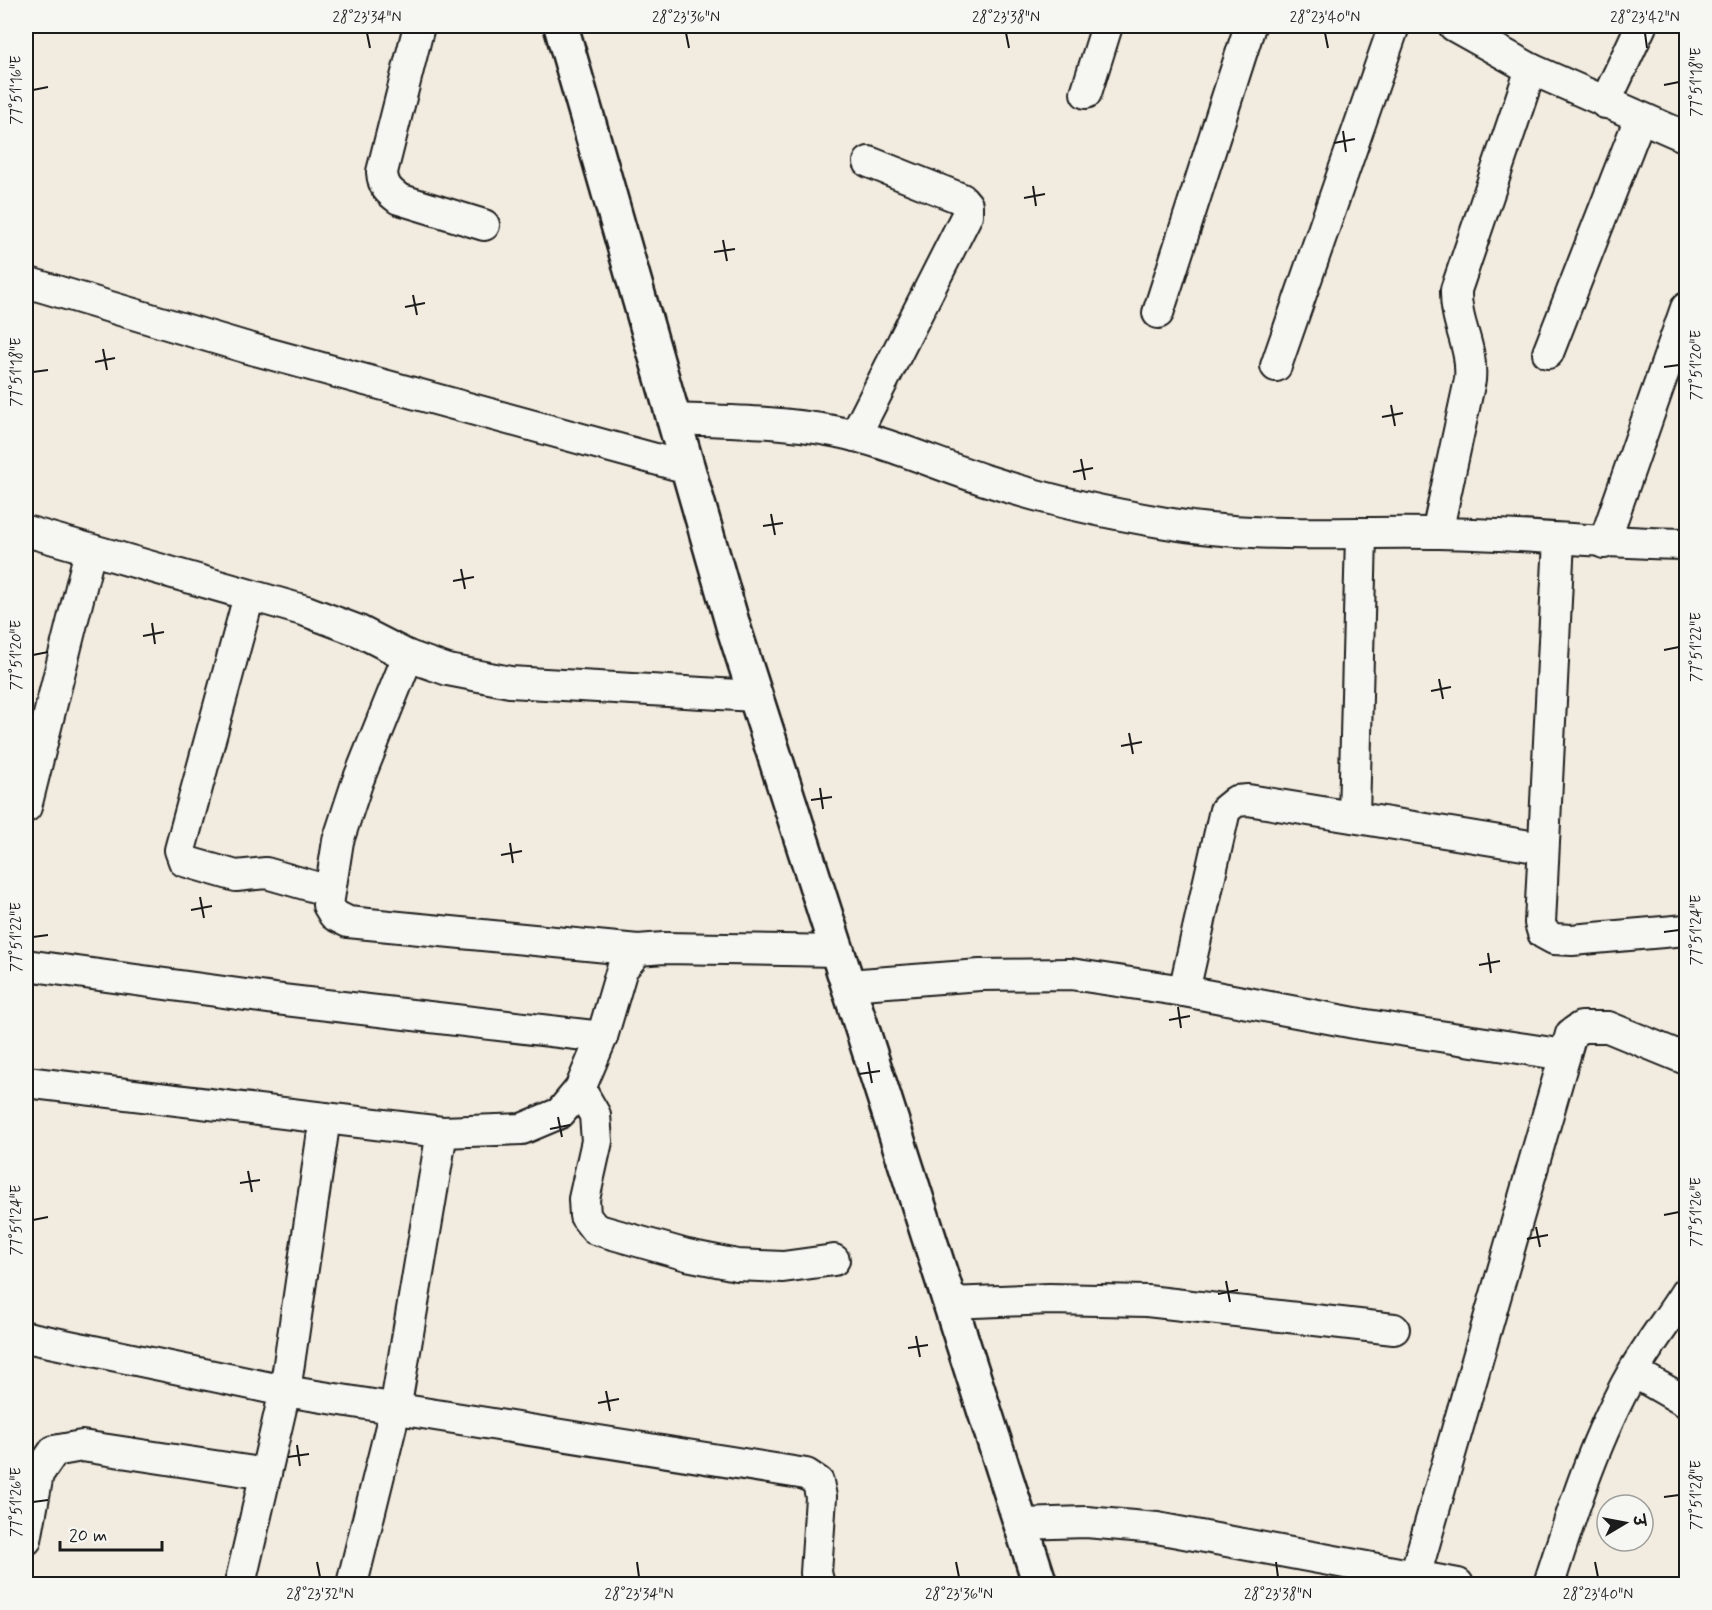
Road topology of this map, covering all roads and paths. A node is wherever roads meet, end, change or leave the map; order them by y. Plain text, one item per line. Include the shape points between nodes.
1 (419, 26) edge
2 (561, 26) edge
3 (1107, 26) edge
4 (1250, 26) edge
5 (1394, 26) edge
6 (1454, 26) edge
7 (1641, 26) edge
8 (1532, 69) junction
9 (1086, 93) dead end
10 (1605, 103) junction
11 (1640, 118) junction
12 (1686, 137) edge
13 (869, 162) dead end
14 (484, 225) dead end
15 (26, 282) edge
16 (1686, 308) edge
17 (1158, 313) dead end
18 (1548, 352) dead end
19 (1276, 366) dead end
20 (674, 419) junction
21 (855, 436) junction
22 (688, 468) junction
23 (26, 531) edge
24 (1437, 533) junction
25 (1361, 535) junction
26 (1559, 540) junction
27 (1604, 543) junction
28 (1686, 544) edge
29 (90, 551) junction
30 (249, 596) junction
31 (408, 656) junction
32 (755, 696) junction
33 (26, 807) edge
34 (1354, 817) junction
35 (1542, 848) junction
36 (329, 891) junction
37 (1686, 930) edge
38 (638, 950) junction
39 (839, 951) junction
40 (26, 965) edge
41 (848, 985) junction
42 (1184, 991) junction
43 (602, 1037) junction
44 (1565, 1055) junction
45 (1686, 1059) edge
46 (26, 1082) edge
47 (580, 1089) junction
48 (325, 1118) junction
49 (442, 1132) junction
50 (834, 1260) dead end
51 (1686, 1292) edge
52 (950, 1303) junction
53 (1394, 1329) dead end
54 (26, 1337) edge
55 (1634, 1372) junction
56 (285, 1391) junction
57 (1686, 1402) edge
58 (395, 1410) junction
59 (266, 1474) junction
60 (1021, 1524) junction
61 (26, 1540) edge
62 (1415, 1576) junction
63 (240, 1584) edge
64 (352, 1584) edge
65 (819, 1584) edge
66 (1040, 1584) edge
67 (1458, 1584) edge
68 (1549, 1584) edge

1 - 14 street via 382,172 383,182 399,199
2 - 20 main road
3 - 9 street
4 - 17 street
5 - 19 street
6 - 8 street
7 - 10 street
8 - 10 street
8 - 24 street via 1455,290 1455,309 1472,359
10 - 11 street
11 - 12 street
11 - 18 street
13 - 21 street via 962,200 967,205 967,215
15 - 22 street via 248,348
16 - 27 street
20 - 21 street via 799,425
20 - 22 main road
21 - 25 street via 987,481 1168,524 1268,533
22 - 32 main road
23 - 29 street
24 - 25 street
24 - 26 street
25 - 34 street
26 - 27 street
26 - 35 street
27 - 28 street
29 - 30 street
29 - 33 street
30 - 31 street via 359,631
30 - 36 street via 181,856 184,861 236,876 266,873
31 - 32 street via 448,670 510,682
31 - 36 street via 354,793 338,842
32 - 39 main road
34 - 35 street
34 - 42 street via 1248,800 1236,801 1225,810
35 - 37 street via 1543,933 1554,939 1572,940
36 - 38 street via 328,905 334,915 348,922
38 - 39 street
38 - 43 street via 622,969
39 - 41 main road
40 - 43 street
41 - 42 street via 980,975 1071,974
41 - 52 main road
42 - 44 street via 1360,1024
43 - 47 street
44 - 45 street via 1571,1034 1581,1026 1593,1025 1608,1027
44 - 62 street
46 - 48 street
47 - 49 street via 560,1113 522,1129
47 - 50 street via 595,1115 597,1142 584,1199 585,1216 595,1229 737,1265 783,1267
48 - 49 street
48 - 56 street
49 - 58 street
51 - 55 street
52 - 53 street via 1147,1301
52 - 60 main road
54 - 56 street
55 - 57 street
55 - 68 street via 1601,1436
56 - 58 street
56 - 59 street
58 - 64 street
58 - 65 street via 806,1474 818,1482 821,1497 816,1573
59 - 61 street via 82,1446 54,1451 38,1474
59 - 63 street
60 - 62 street via 1086,1522 1157,1528
60 - 66 main road
62 - 67 street

